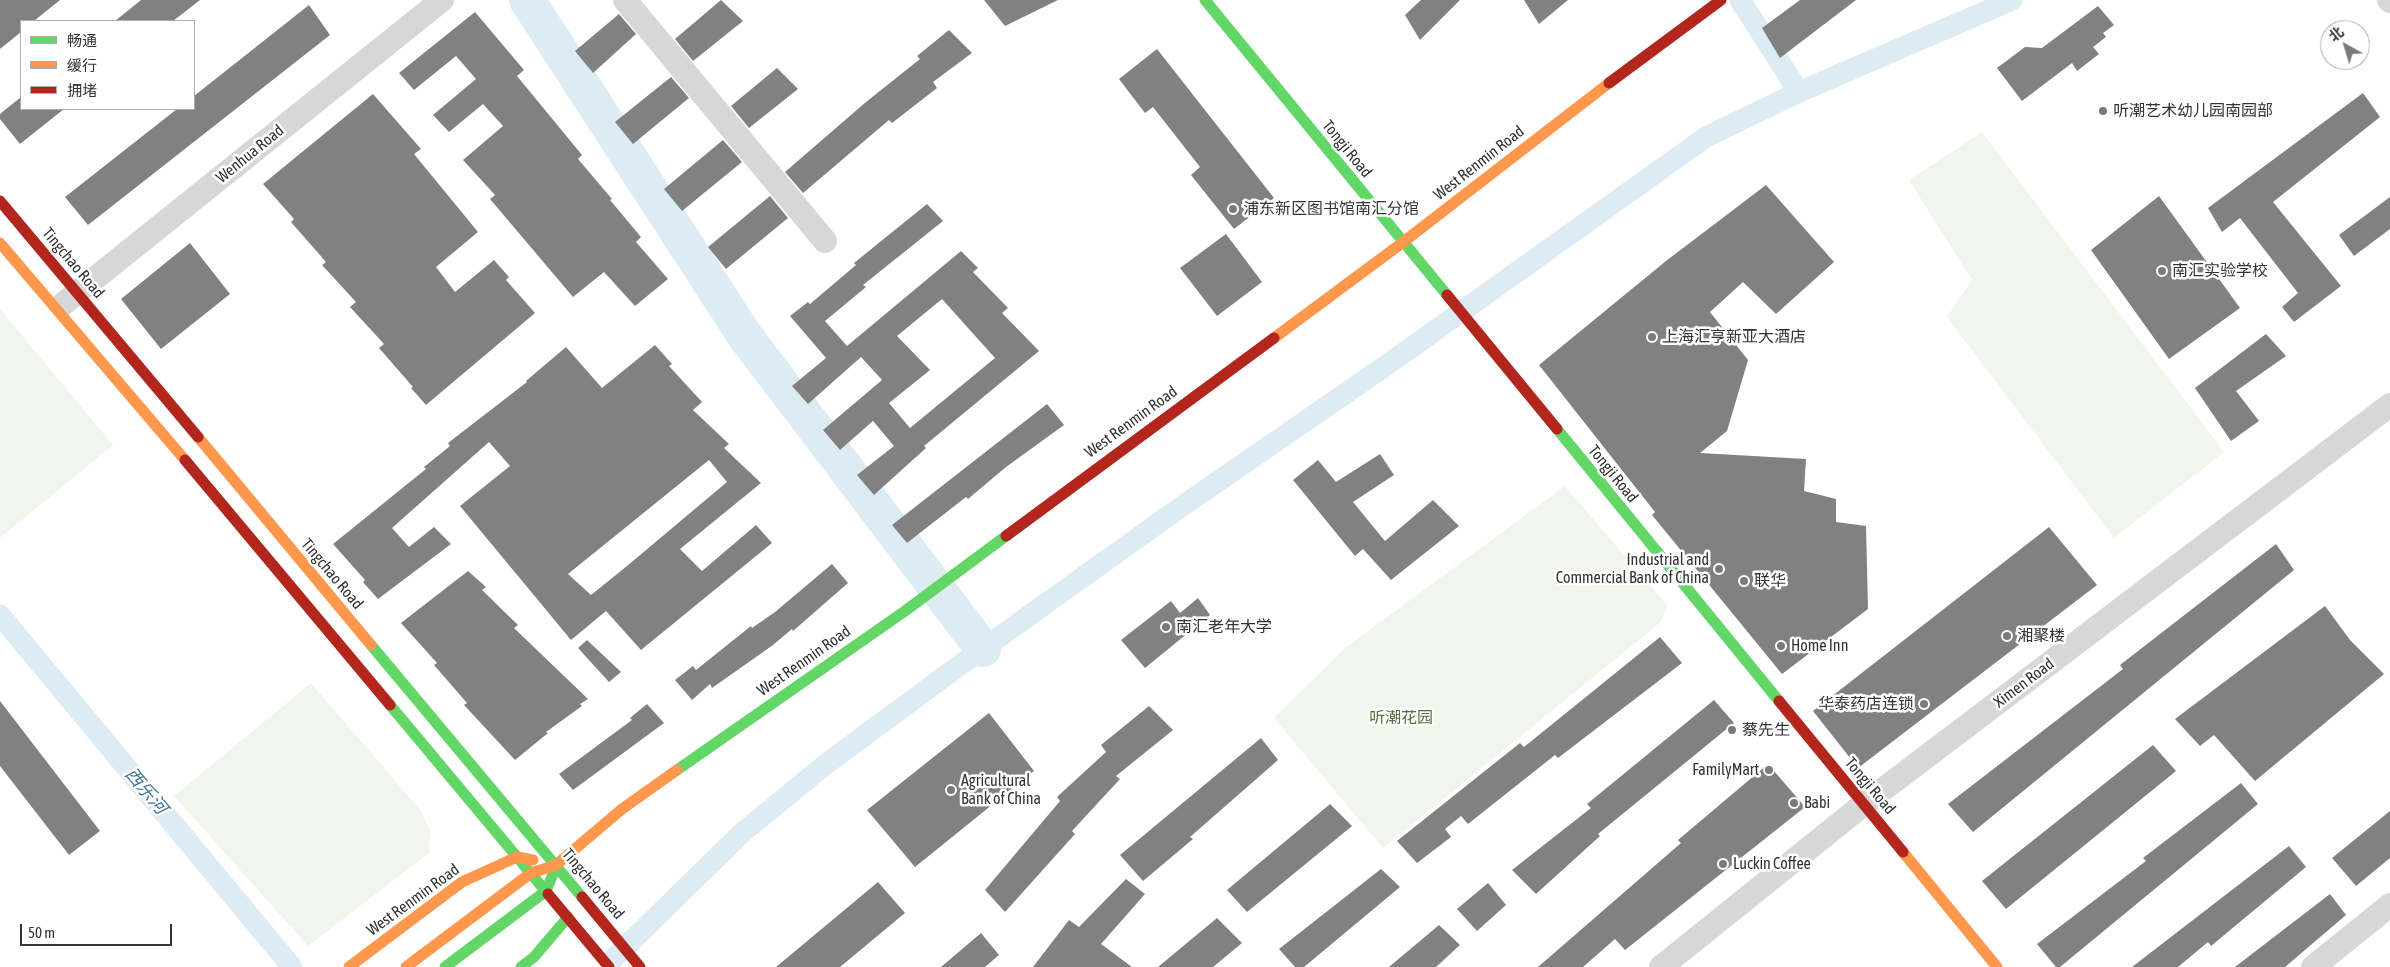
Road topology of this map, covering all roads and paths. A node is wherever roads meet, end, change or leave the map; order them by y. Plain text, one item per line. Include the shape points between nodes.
1 (442, 0) edge
2 (625, 0) edge
3 (1205, 0) edge
4 (1721, 0) edge
5 (0, 201) edge
6 (825, 241) dead end
7 (0, 243) edge
8 (1402, 243) junction
9 (76, 293) junction
10 (57, 308) junction
11 (2390, 405) edge
12 (1864, 804) junction
13 (517, 857) junction
14 (556, 865) junction
15 (531, 873) junction
16 (546, 891) junction
17 (2390, 905) edge
18 (568, 917) junction
19 (351, 966) edge
20 (406, 967) edge
21 (445, 967) edge
22 (521, 967) edge
23 (609, 967) edge
24 (640, 967) edge
25 (1661, 967) edge
26 (1997, 967) edge
27 (2313, 967) edge

1 - 9 street, Wenhua Road
2 - 6 street
3 - 8 street, Tongji Road
4 - 8 street, West Renmin Road
5 - 9 street, Tingchao Road
7 - 10 street
8 - 12 street, Tongji Road
8 - 14 street, West Renmin Road via 906,610 622,809
9 - 10 street, Wenhua Road
9 - 14 street, Tingchao Road
10 - 13 street
11 - 12 street, Ximen Road
12 - 25 street, Ximen Road
12 - 26 street, Tongji Road
13 - 14 street
13 - 15 street
13 - 19 street, West Renmin Road via 462,882
14 - 15 street, West Renmin Road
14 - 16 street, West Renmin Road
14 - 18 street
14 - 24 street, Tingchao Road
15 - 16 street
15 - 20 street, West Renmin Road
16 - 18 street
16 - 21 street
17 - 27 street
18 - 22 street via 534,957
18 - 23 street

